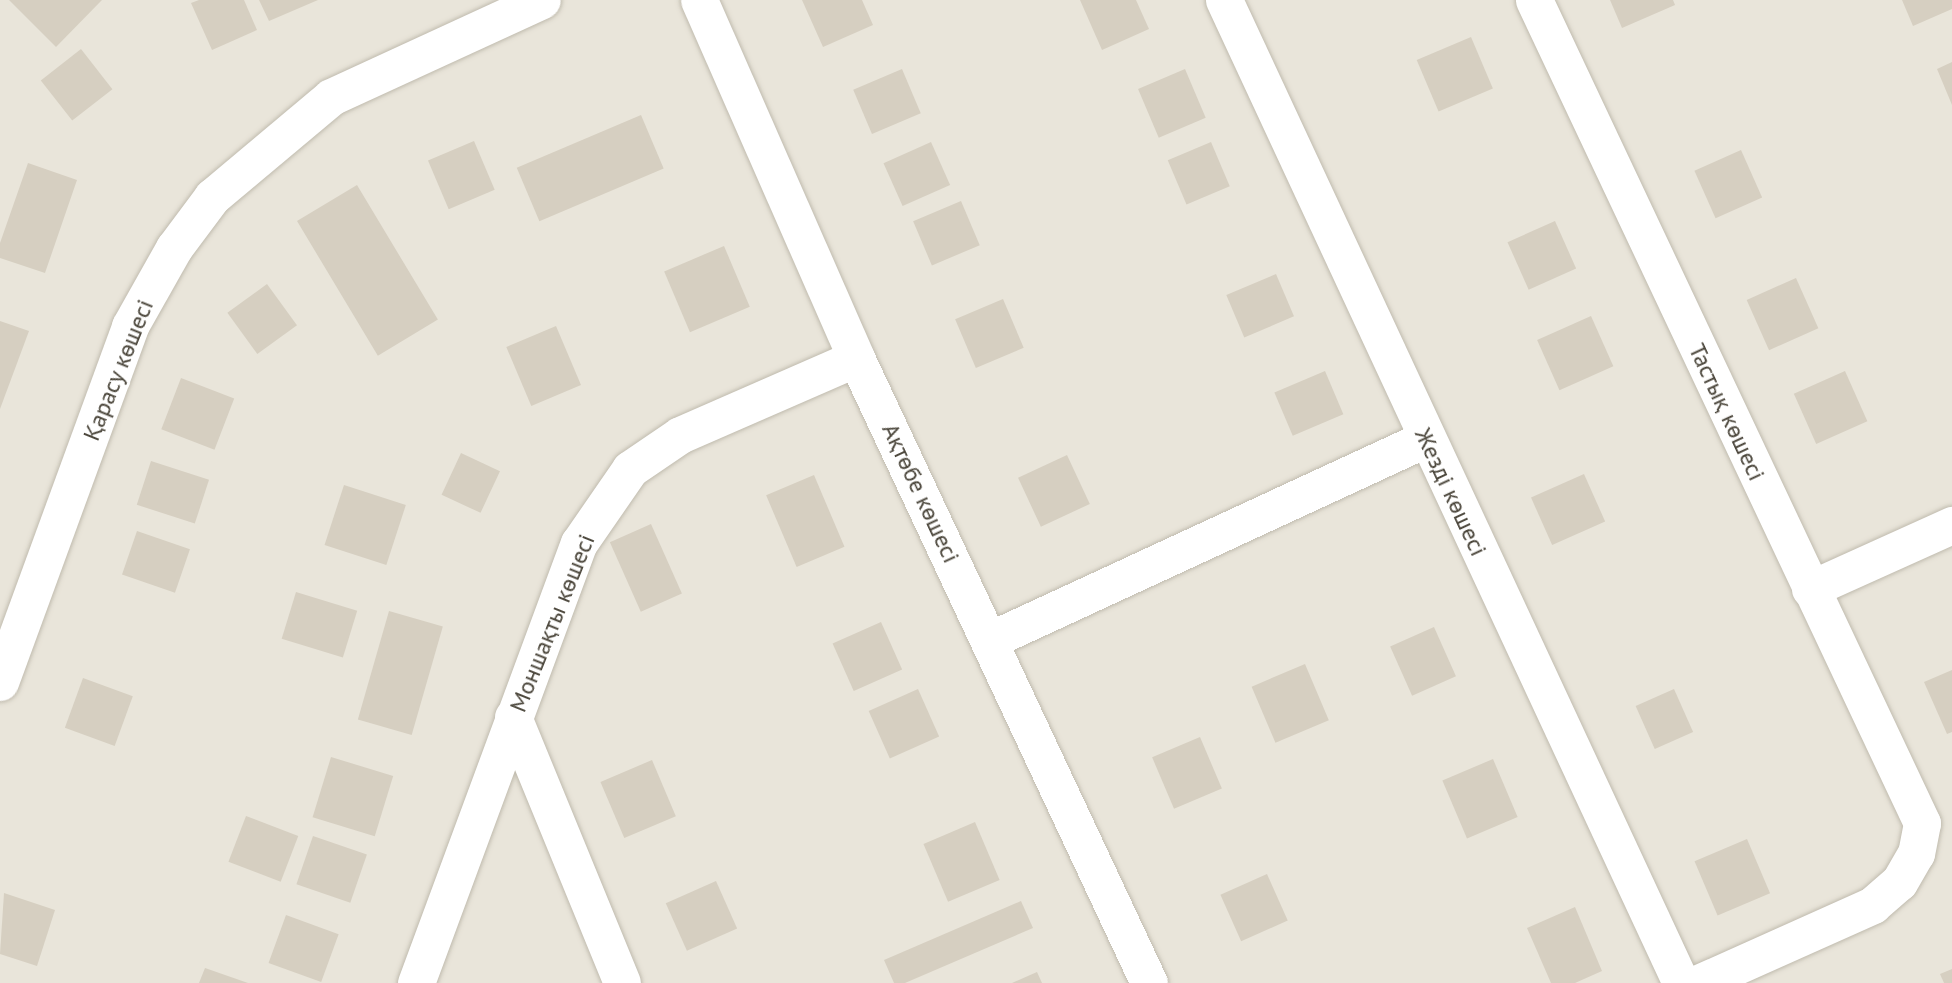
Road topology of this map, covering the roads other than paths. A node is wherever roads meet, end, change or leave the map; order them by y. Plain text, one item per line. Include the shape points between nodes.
1 (542, 0) edge
2 (699, 0) edge
3 (1224, 0) edge
4 (1534, 0) edge
5 (856, 358) junction
6 (1425, 439) junction
7 (1952, 525) edge
8 (1810, 589) junction
9 (990, 640) junction
10 (0, 682) edge
11 (513, 717) junction
12 (416, 983) edge
13 (622, 983) edge
14 (1149, 983) edge
15 (1681, 983) edge
16 (1699, 983) edge

1 - 10 street, Қарасу көшесі via 331,97 212,197 174,248 130,326
2 - 5 street, Ақтөбе көшесі
3 - 6 street, Жезді көшесі
4 - 8 street, Тастық көшесі
5 - 9 street, Ақтөбе көшесі
5 - 11 street, Моншақты көшесі via 680,435 630,469 579,543
6 - 9 street
6 - 15 street, Жезді көшесі
7 - 8 street
8 - 16 street, Тастық көшесі via 1922,823 1916,853 1899,883 1873,905
9 - 14 street, Ақтөбе көшесі
11 - 12 street, Моншақты көшесі
11 - 13 street

